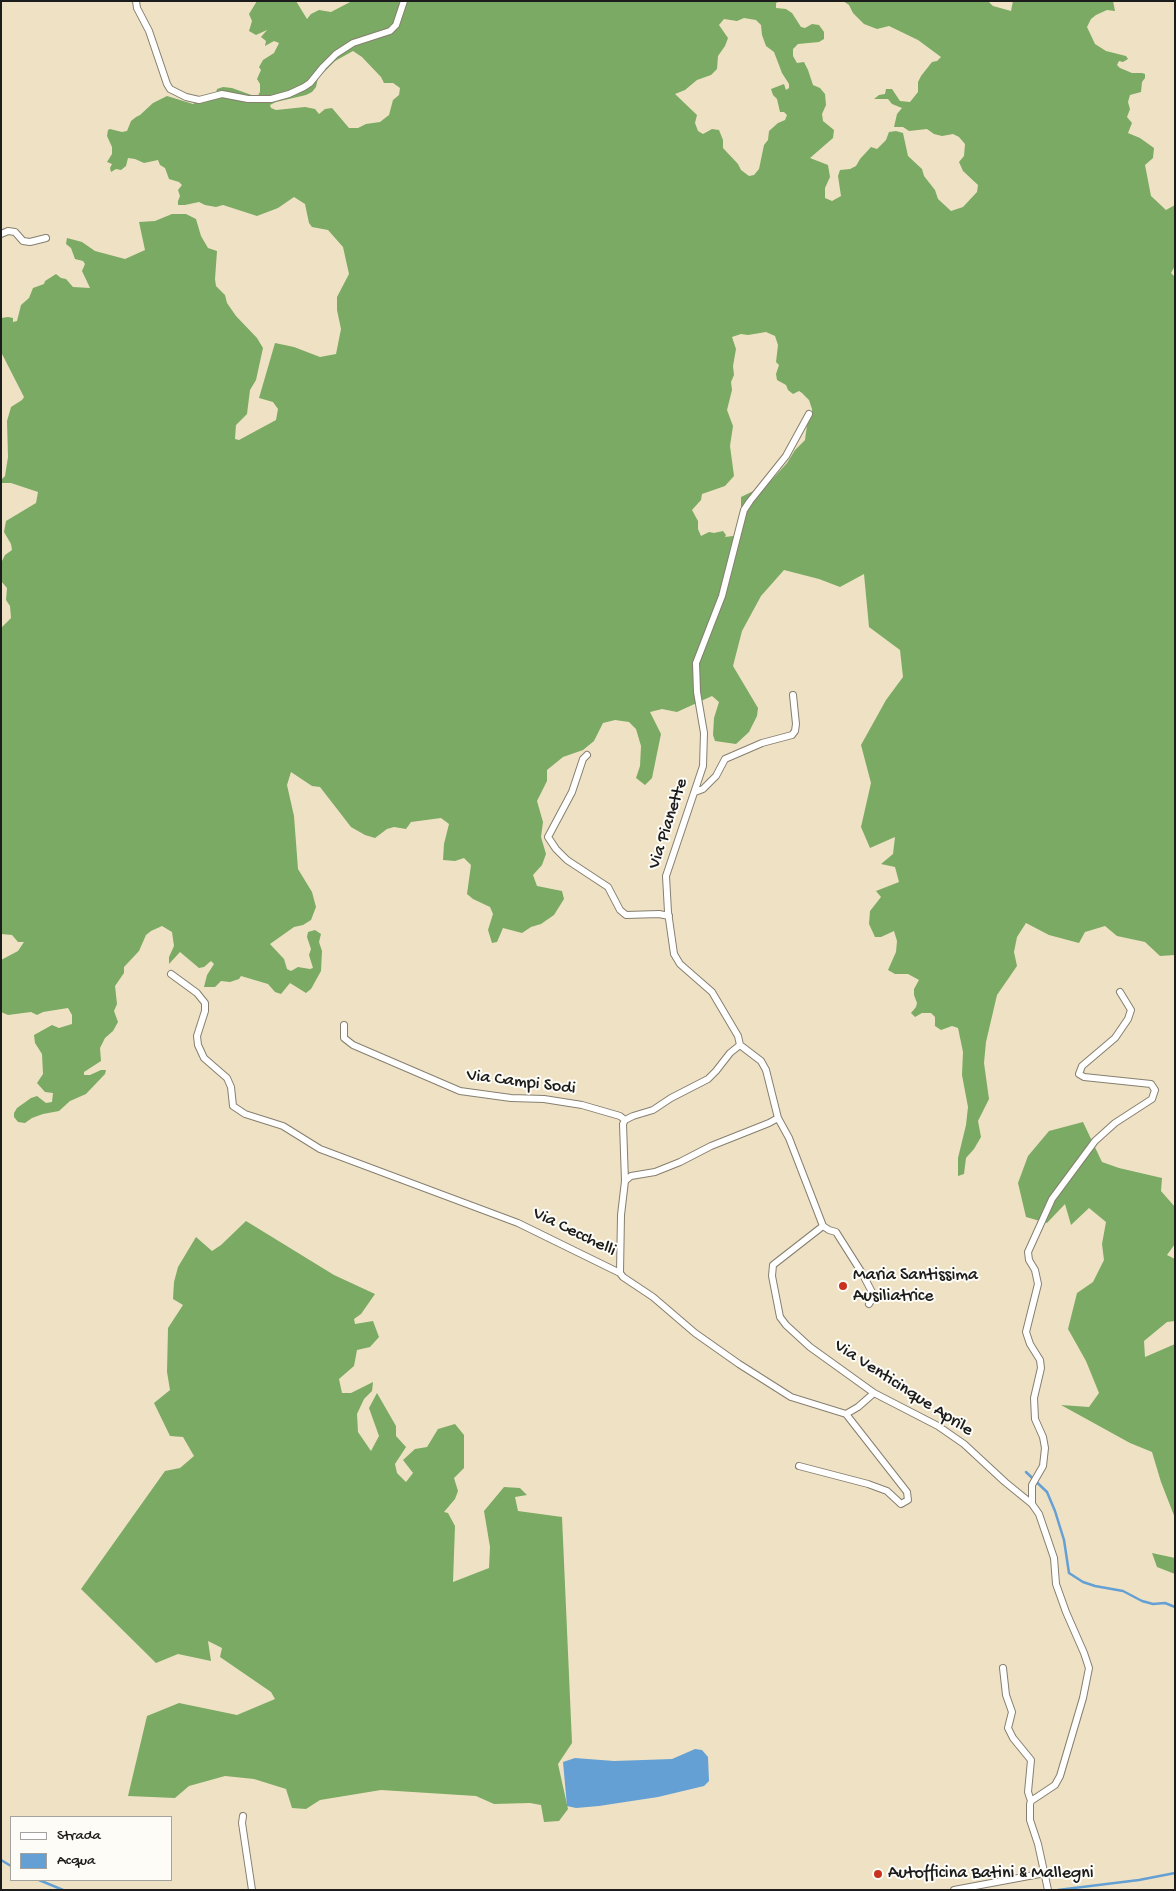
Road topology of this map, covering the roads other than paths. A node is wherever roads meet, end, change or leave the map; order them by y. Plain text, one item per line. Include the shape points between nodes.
1 (136, 1) edge
2 (404, 1) edge
3 (1, 234) edge
4 (46, 238) dead end
5 (809, 414) dead end
6 (793, 695) dead end
7 (587, 755) dead end
8 (695, 792) junction
9 (669, 916) junction
10 (171, 974) dead end
11 (1120, 992) dead end
12 (344, 1025) dead end
13 (740, 1045) junction
14 (778, 1118) junction
15 (625, 1120) junction
16 (625, 1181) junction
17 (823, 1226) junction
18 (620, 1273) junction
19 (868, 1304) dead end
20 (874, 1393) junction
21 (846, 1414) junction
22 (799, 1466) dead end
23 (1032, 1504) junction
24 (1003, 1668) dead end
25 (1031, 1801) junction
26 (243, 1816) dead end
27 (1046, 1875) junction
28 (252, 1890) edge
29 (954, 1890) edge
30 (1048, 1890) edge

1 - 2 street via 170,89 198,100 222,94 248,99 271,98 304,87 336,54 353,43 390,31 396,25
3 - 4 street via 15,232 22,241 30,242
5 - 8 street, Via Pianette via 782,462 744,510 722,596 696,663 704,743
6 - 8 street via 796,724 792,735 762,743 726,759 716,776
7 - 9 street via 548,837 567,860 608,887 626,915
8 - 9 street, Via Pianette via 666,876
9 - 13 street, Via Pianette via 674,954 680,964 712,992
10 - 18 street, Via Cecchelli via 205,1003 198,1045 204,1058 227,1078 232,1106 245,1114 283,1126 320,1149 518,1223
11 - 23 street via 1131,1010 1128,1019 1114,1038 1082,1066 1079,1074 1151,1084 1156,1090 1152,1098 1114,1123 1095,1141 1052,1199 1028,1252 1038,1284 1026,1332 1042,1368 1034,1398 1035,1419 1045,1448 1043,1466 1032,1485
12 - 15 street, Via Campi Sodi via 344,1038 353,1045 460,1091 582,1105
13 - 14 street via 766,1070
13 - 15 street via 708,1079 653,1110
14 - 16 street via 680,1162 655,1172 631,1176
14 - 17 street
15 - 16 street
16 - 18 street
17 - 19 street via 836,1232 862,1273 874,1296
17 - 20 street, Via Venticinque Aprile via 773,1265 780,1317 810,1347
18 - 21 street, Via Cecchelli via 695,1333 769,1384 791,1397
20 - 21 street
20 - 23 street, Via Venticinque Aprile via 938,1426 964,1444
21 - 22 street via 907,1492 908,1500 901,1504 887,1492 868,1484
23 - 25 street, Via Venticinque Aprile via 1039,1514 1054,1558 1056,1584 1062,1603 1090,1668 1060,1776 1055,1785
24 - 25 street via 1012,1712 1008,1728 1030,1760 1028,1792
25 - 27 street via 1030,1820
26 - 28 street
27 - 29 street
27 - 30 street

